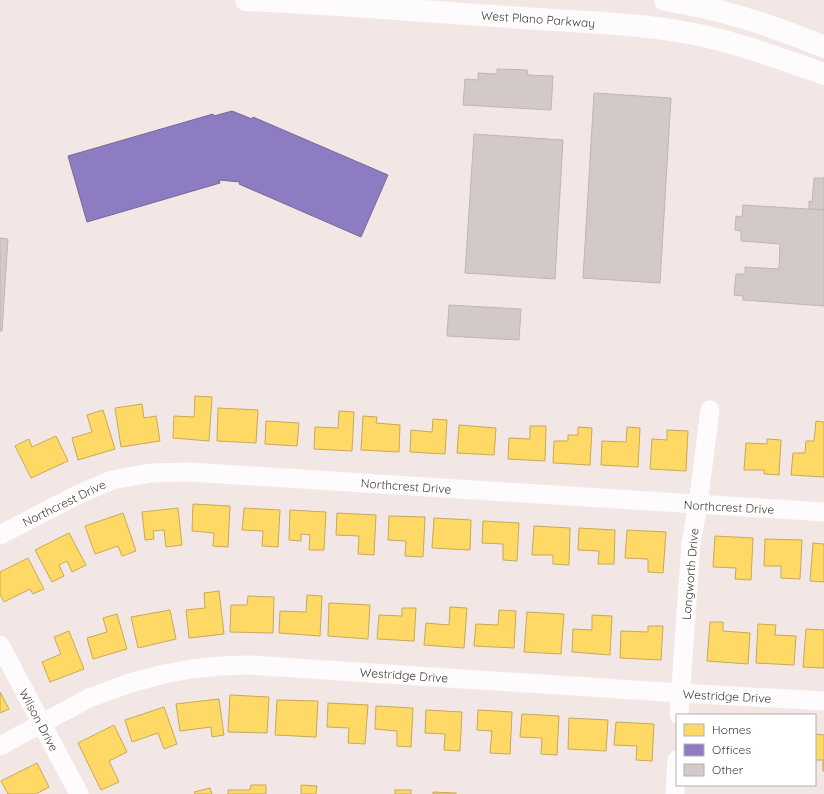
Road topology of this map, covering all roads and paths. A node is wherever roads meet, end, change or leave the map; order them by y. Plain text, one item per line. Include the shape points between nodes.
1 (246, 0) edge
2 (665, 0) edge
3 (329, 2) edge
4 (824, 47) edge
5 (824, 74) edge
6 (710, 410) dead end
7 (698, 505) junction
8 (824, 512) edge
9 (0, 535) edge
10 (0, 645) edge
11 (681, 693) junction
12 (824, 701) edge
13 (680, 714) edge
14 (41, 724) junction
15 (0, 746) edge
16 (676, 777) edge
17 (79, 794) edge
18 (675, 794) edge

1 - 3 main road, West Plano Parkway
2 - 4 main road via 742,16
3 - 5 main road, West Plano Parkway via 607,23 694,34 750,47
6 - 7 street, Longworth Drive
7 - 8 street, Northcrest Drive
7 - 9 street, Northcrest Drive via 189,472 150,473 112,480
7 - 11 street, Longworth Drive via 691,543
10 - 14 street, Wilson Drive
11 - 12 street, Westridge Drive
11 - 13 street, Longworth Drive
11 - 14 street, Westridge Drive via 248,665 220,666 164,674 130,683 89,698
14 - 15 street, Westridge Drive
14 - 17 street, Wilson Drive
16 - 18 street

